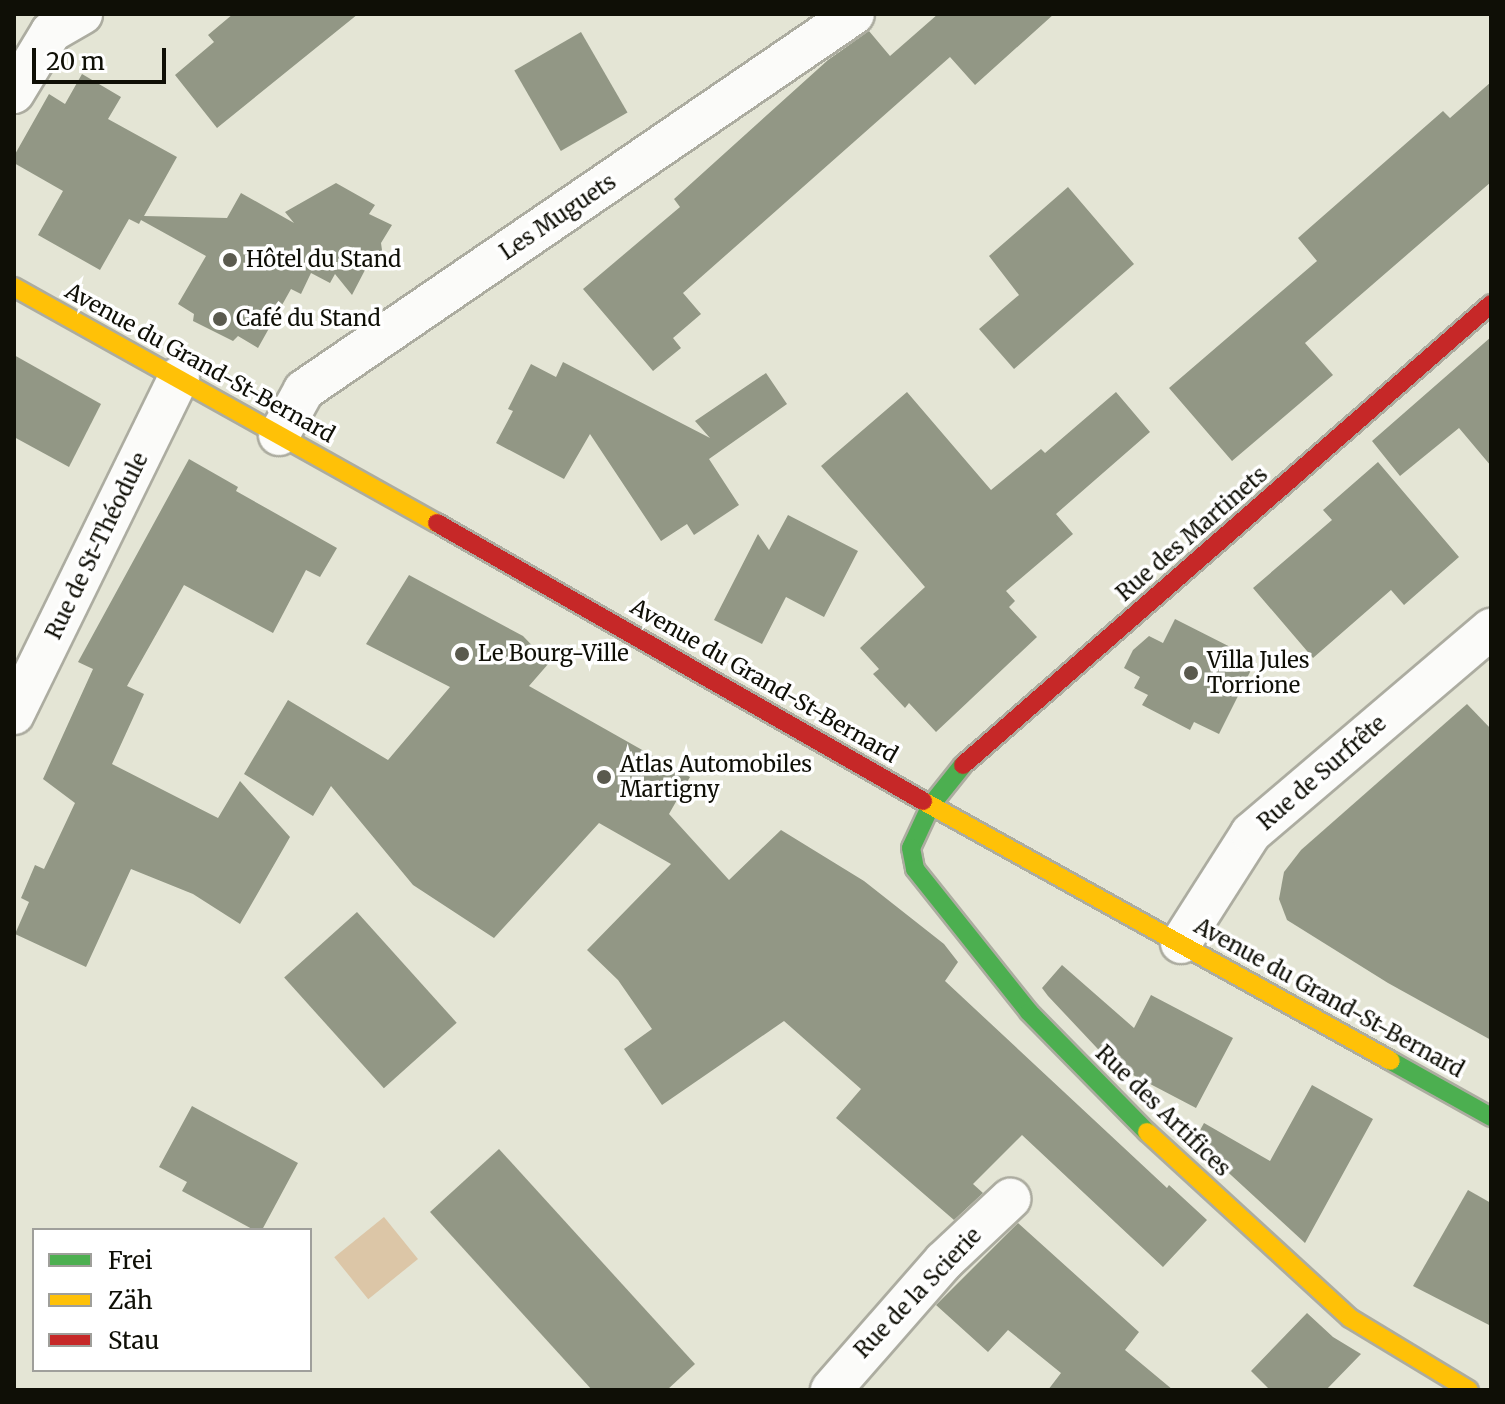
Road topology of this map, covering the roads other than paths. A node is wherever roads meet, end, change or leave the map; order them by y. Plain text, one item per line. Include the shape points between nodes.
1 (82, 14) edge
2 (854, 14) edge
3 (14, 93) edge
4 (14, 287) edge
5 (1491, 304) edge
6 (179, 377) junction
7 (279, 435) junction
8 (1491, 629) edge
9 (14, 714) edge
10 (931, 805) junction
11 (1181, 943) junction
12 (1491, 1117) edge
13 (1010, 1199) dead end
14 (831, 1390) edge
15 (1469, 1390) edge

1 - 3 street via 51,32
2 - 7 street, Les Muguets via 304,390
4 - 6 street, Avenue du Grand-St-Bernard
5 - 10 street, Rue des Martinets via 956,771
6 - 7 street, Avenue du Grand-St-Bernard
6 - 9 street, Rue de St-Théodule
7 - 10 street, Avenue du Grand-St-Bernard
8 - 11 street, Rue de Surfrête via 1251,833
10 - 11 street, Avenue du Grand-St-Bernard
10 - 15 street, Rue des Artifices via 911,848 915,869 1029,1012 1106,1094 1350,1318
11 - 12 street, Avenue du Grand-St-Bernard
13 - 14 street, Rue de la Scierie via 944,1261

